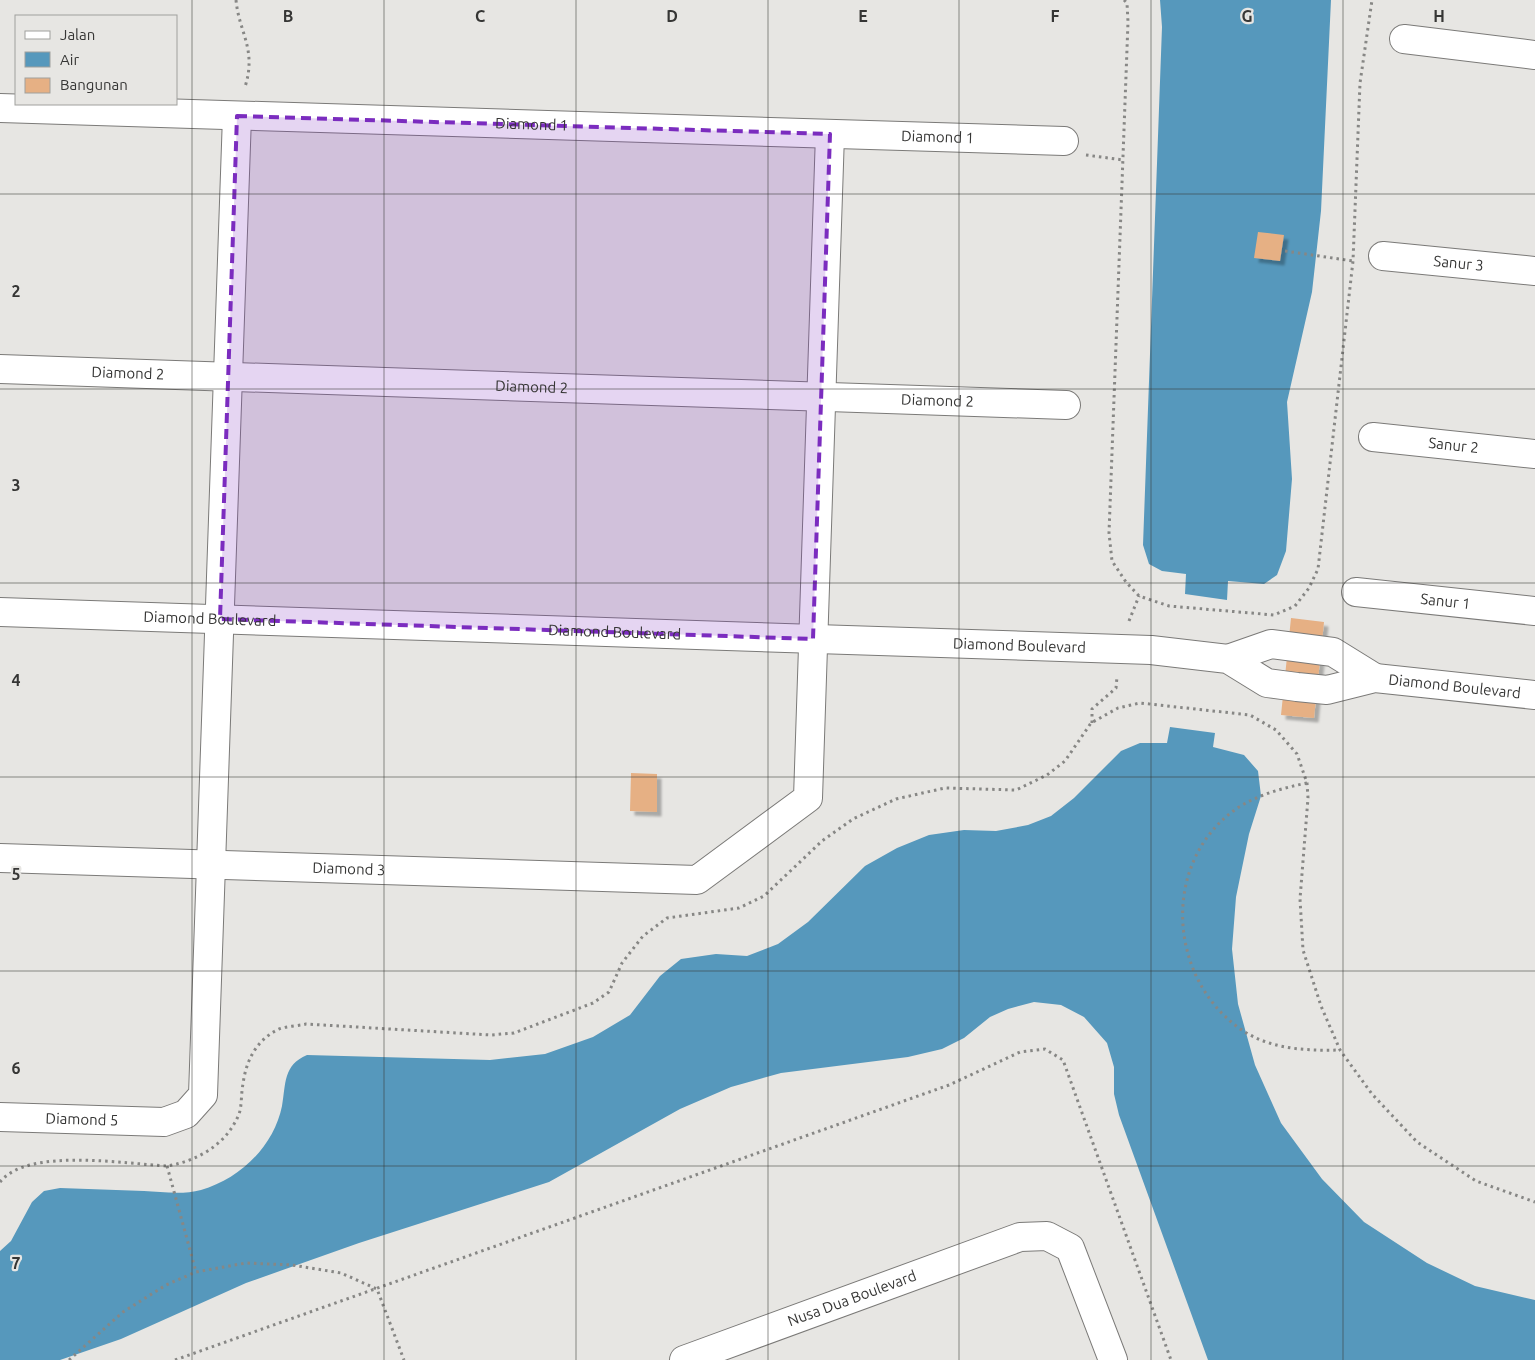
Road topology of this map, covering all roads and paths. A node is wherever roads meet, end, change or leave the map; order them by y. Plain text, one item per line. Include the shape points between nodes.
1 (236, 0) edge
2 (1124, 0) edge
3 (1372, 0) edge
4 (1404, 39) dead end
5 (1535, 55) edge
6 (0, 108) edge
7 (237, 116) junction
8 (830, 134) junction
9 (1064, 141) joint
10 (1123, 160) junction
11 (1285, 251) dead end
12 (1383, 256) dead end
13 (1353, 261) junction
14 (1535, 271) edge
15 (0, 369) edge
16 (228, 377) junction
17 (821, 397) junction
18 (1066, 405) dead end
19 (1373, 437) dead end
20 (1535, 454) edge
21 (1356, 592) dead end
22 (1535, 611) edge
23 (0, 612) edge
24 (220, 619) junction
25 (813, 639) junction
26 (1228, 659) junction
27 (1375, 678) junction
28 (1535, 695) edge
29 (1307, 783) junction
30 (0, 858) edge
31 (211, 864) junction
32 (1340, 1050) junction
33 (0, 1117) edge
34 (168, 1166) junction
35 (0, 1182) edge
36 (1535, 1202) edge
37 (196, 1272) junction
38 (377, 1289) junction
39 (69, 1360) edge
40 (175, 1360) edge
41 (404, 1360) edge
42 (684, 1360) edge
43 (1113, 1360) edge
44 (1171, 1360) edge

1 - 7 path via 248,42 250,74
2 - 10 path via 1128,22
3 - 13 path via 1360,83
4 - 5 street
6 - 7 street, Diamond 1
7 - 8 street, Diamond 1
7 - 16 street
8 - 9 street, Diamond 1
8 - 17 street
9 - 10 path via 1088,156
10 - 13 path via 1109,533 1112,561 1139,596 1169,606 1274,615 1295,606 1309,588 1318,569
11 - 13 path
12 - 14 street, Sanur 3
15 - 16 street, Diamond 2
16 - 17 street, Diamond 2
16 - 24 street
17 - 18 street, Diamond 2
17 - 25 street
19 - 20 street, Sanur 2
21 - 22 street, Sanur 1
23 - 24 street, Diamond Boulevard
24 - 25 street, Diamond Boulevard
24 - 31 street
25 - 26 street, Diamond Boulevard via 1151,650
25 - 31 street, Diamond 3 via 808,798 696,880
26 - 27 street, Diamond Boulevard via 1268,682 1287,685 1328,690
26 - 27 street, Diamond Boulevard via 1271,644 1333,652
27 - 28 street, Diamond Boulevard
29 - 32 path via 1300,899 1303,950 1321,1006
29 - 32 path via 1271,791 1239,808 1212,832 1193,863 1183,898 1182,934 1191,969 1210,1000 1236,1026 1268,1043 1304,1051
29 - 34 path via 1297,754 1276,730 1250,715 1140,703 1118,708 1092,723 1065,761 1040,779 1016,790 945,788 896,799 853,819 822,841 764,896 739,908 667,918 643,936 622,963 609,992 593,1003 514,1033 491,1035 306,1024 280,1029 258,1044 247,1062 239,1114 226,1136 207,1152 185,1163
30 - 31 street, Diamond 3
31 - 33 street, Diamond 5 via 203,1095 186,1114 164,1122
32 - 36 path via 1372,1094 1417,1142 1476,1181
34 - 35 path via 50,1160 23,1165
34 - 37 path
37 - 38 path via 246,1263 292,1265 341,1273
37 - 39 path via 166,1285 123,1312
38 - 40 path
38 - 41 path
38 - 44 path via 949,1085 1020,1052 1045,1049 1064,1060
42 - 43 street, Nusa Dua Boulevard via 1020,1237 1048,1236 1070,1248

